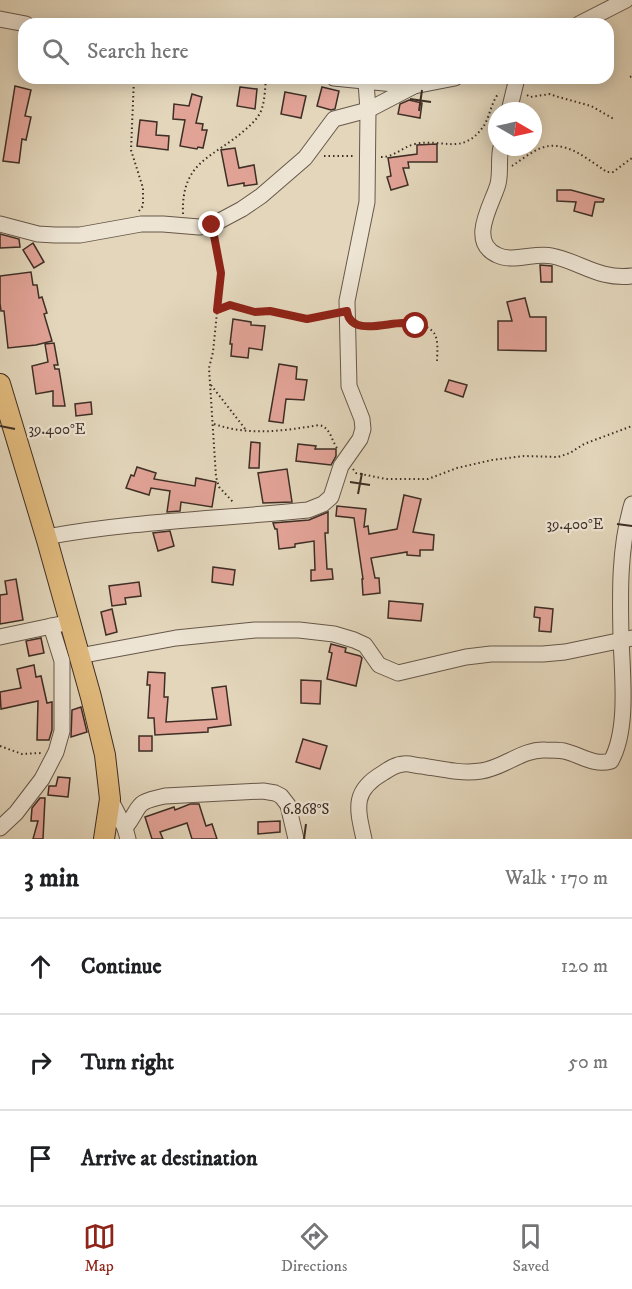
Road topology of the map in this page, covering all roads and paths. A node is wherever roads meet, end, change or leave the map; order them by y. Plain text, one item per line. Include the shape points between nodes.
1 (626, 0) edge
2 (591, 18) edge
3 (0, 19) edge
4 (18, 22) edge
5 (134, 84) edge
6 (265, 84) edge
7 (366, 84) edge
8 (390, 84) edge
9 (424, 84) edge
10 (512, 84) edge
11 (515, 84) edge
12 (518, 84) edge
13 (414, 86) junction
14 (511, 102) edge
15 (368, 110) junction
16 (614, 119) dead end
17 (366, 155) junction
18 (501, 156) edge
19 (305, 158) junction
20 (632, 158) edge
21 (500, 174) junction
22 (0, 224) edge
23 (212, 225) junction
24 (129, 226) junction
25 (183, 226) junction
26 (632, 276) edge
27 (217, 310) junction
28 (348, 314) junction
29 (437, 362) dead end
30 (210, 383) junction
31 (2, 395) edge
32 (214, 424) junction
33 (632, 426) edge
34 (246, 430) junction
35 (344, 460) junction
36 (632, 504) edge
37 (246, 515) junction
38 (46, 537) junction
39 (60, 624) junction
40 (0, 637) edge
41 (626, 638) edge
42 (79, 656) junction
43 (0, 746) edge
44 (56, 752) junction
45 (110, 799) junction
46 (0, 828) edge
47 (126, 834) edge
48 (104, 839) edge
49 (296, 839) edge
50 (364, 839) edge

1 - 2 street
3 - 4 street
5 - 24 path via 131,150 144,202
6 - 25 path via 261,111 255,120 232,142 207,156 192,173 185,190
7 - 15 street
8 - 13 street
9 - 13 street
10 - 17 path via 496,96 484,126 470,141 455,145 414,144 392,156
11 - 14 street
12 - 16 path via 530,98 550,94 591,106
13 - 15 street
15 - 17 street
15 - 19 street via 334,119
17 - 19 path
17 - 28 street via 367,202 347,301
18 - 21 street
19 - 23 street via 261,196
20 - 21 path via 613,172 563,147 544,147
21 - 26 street via 484,216 483,232 486,246 496,255 550,255 591,272
22 - 24 street via 55,236
23 - 25 street
23 - 27 path via 221,273
24 - 25 street
27 - 28 path via 230,305 307,319
27 - 30 path via 208,368
28 - 29 path via 352,322 361,325 403,323 426,328 434,333 437,342
28 - 35 street via 349,386 363,429
30 - 32 path
30 - 34 path
31 - 38 main road
32 - 34 path
32 - 37 path via 219,487
33 - 35 path via 558,457 492,460 428,479 372,477 356,473
34 - 35 path via 268,433 324,426
35 - 37 street via 335,488 323,504 308,510
36 - 41 street via 621,571
37 - 38 street
38 - 39 main road
39 - 40 street
39 - 42 main road
39 - 44 street via 62,731
41 - 42 street via 565,652 466,657 399,673 379,665 365,645 354,640 288,629 176,638
41 - 50 street via 622,711 616,753 611,761 590,761 564,751 542,750 482,771 397,766 376,777 358,798
42 - 45 main road via 105,755
43 - 44 path via 22,754
44 - 46 street via 42,779
45 - 47 street
45 - 48 main road
47 - 49 street via 141,802 150,799 263,791 280,796 288,805

